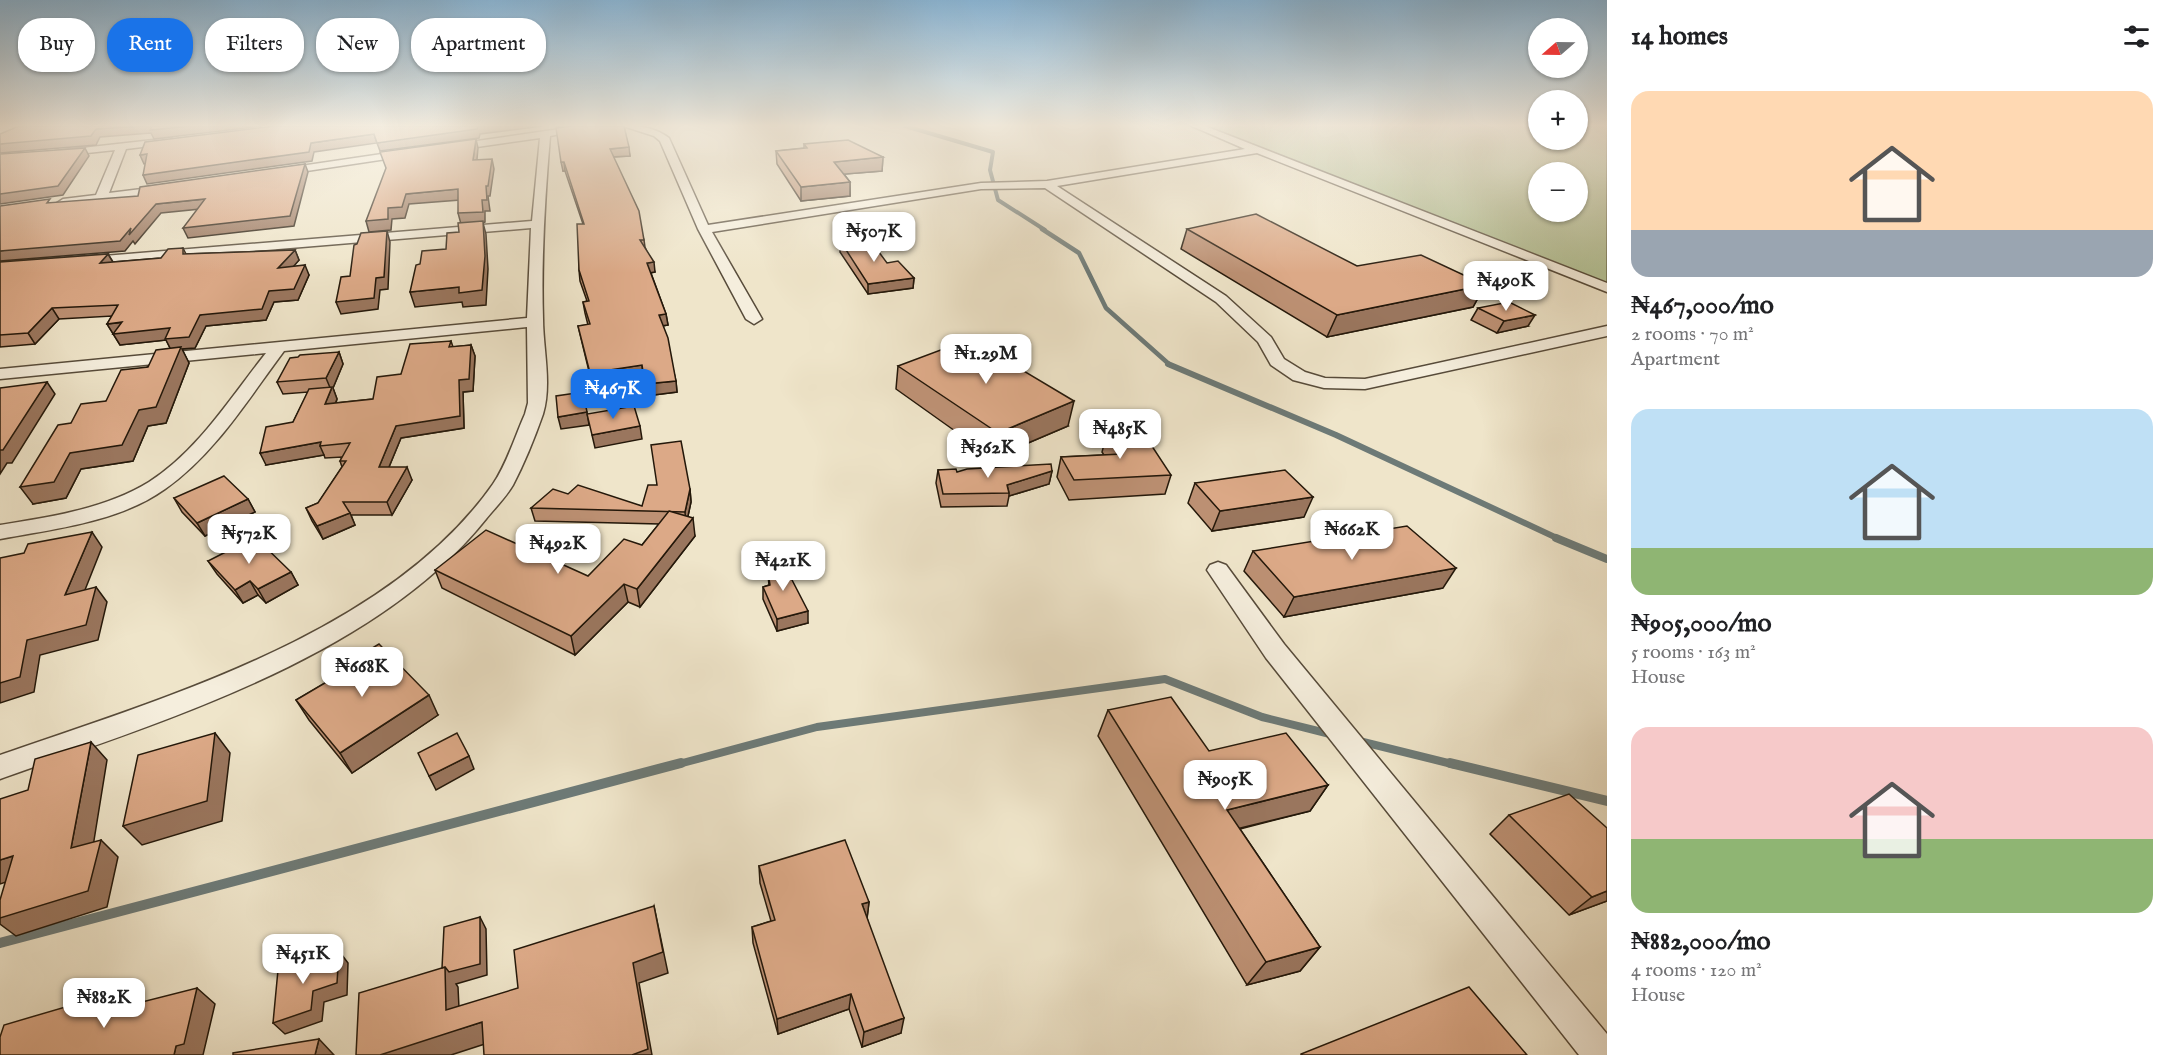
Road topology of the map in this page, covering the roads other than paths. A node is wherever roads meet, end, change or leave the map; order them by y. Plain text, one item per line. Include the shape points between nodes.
1 (110, 175) edge
2 (541, 175) edge
3 (680, 175) edge
4 (1097, 175) edge
5 (1323, 175) edge
6 (1041, 184) junction
7 (183, 186) edge
8 (101, 198) junction
9 (54, 204) edge
10 (536, 224) junction
11 (704, 229) junction
12 (72, 262) edge
13 (1607, 288) edge
14 (754, 318) dead end
15 (535, 322) junction
16 (1607, 330) edge
17 (279, 347) junction
18 (0, 374) edge
19 (0, 532) edge
20 (1218, 570) dead end
21 (0, 767) edge
22 (1601, 1055) edge

1 - 8 street
2 - 10 street
3 - 11 street
4 - 6 street
5 - 13 street
6 - 11 street via 981,186
6 - 16 street via 1221,299 1265,340 1277,362 1299,376 1324,383 1365,384
7 - 8 street
8 - 9 street
10 - 12 street
10 - 15 street
11 - 14 street
15 - 17 street
15 - 21 street via 535,411 521,452 493,502 429,568 350,624 264,666
17 - 18 street
17 - 19 street via 197,450 157,485 110,507
20 - 22 street via 1275,651

